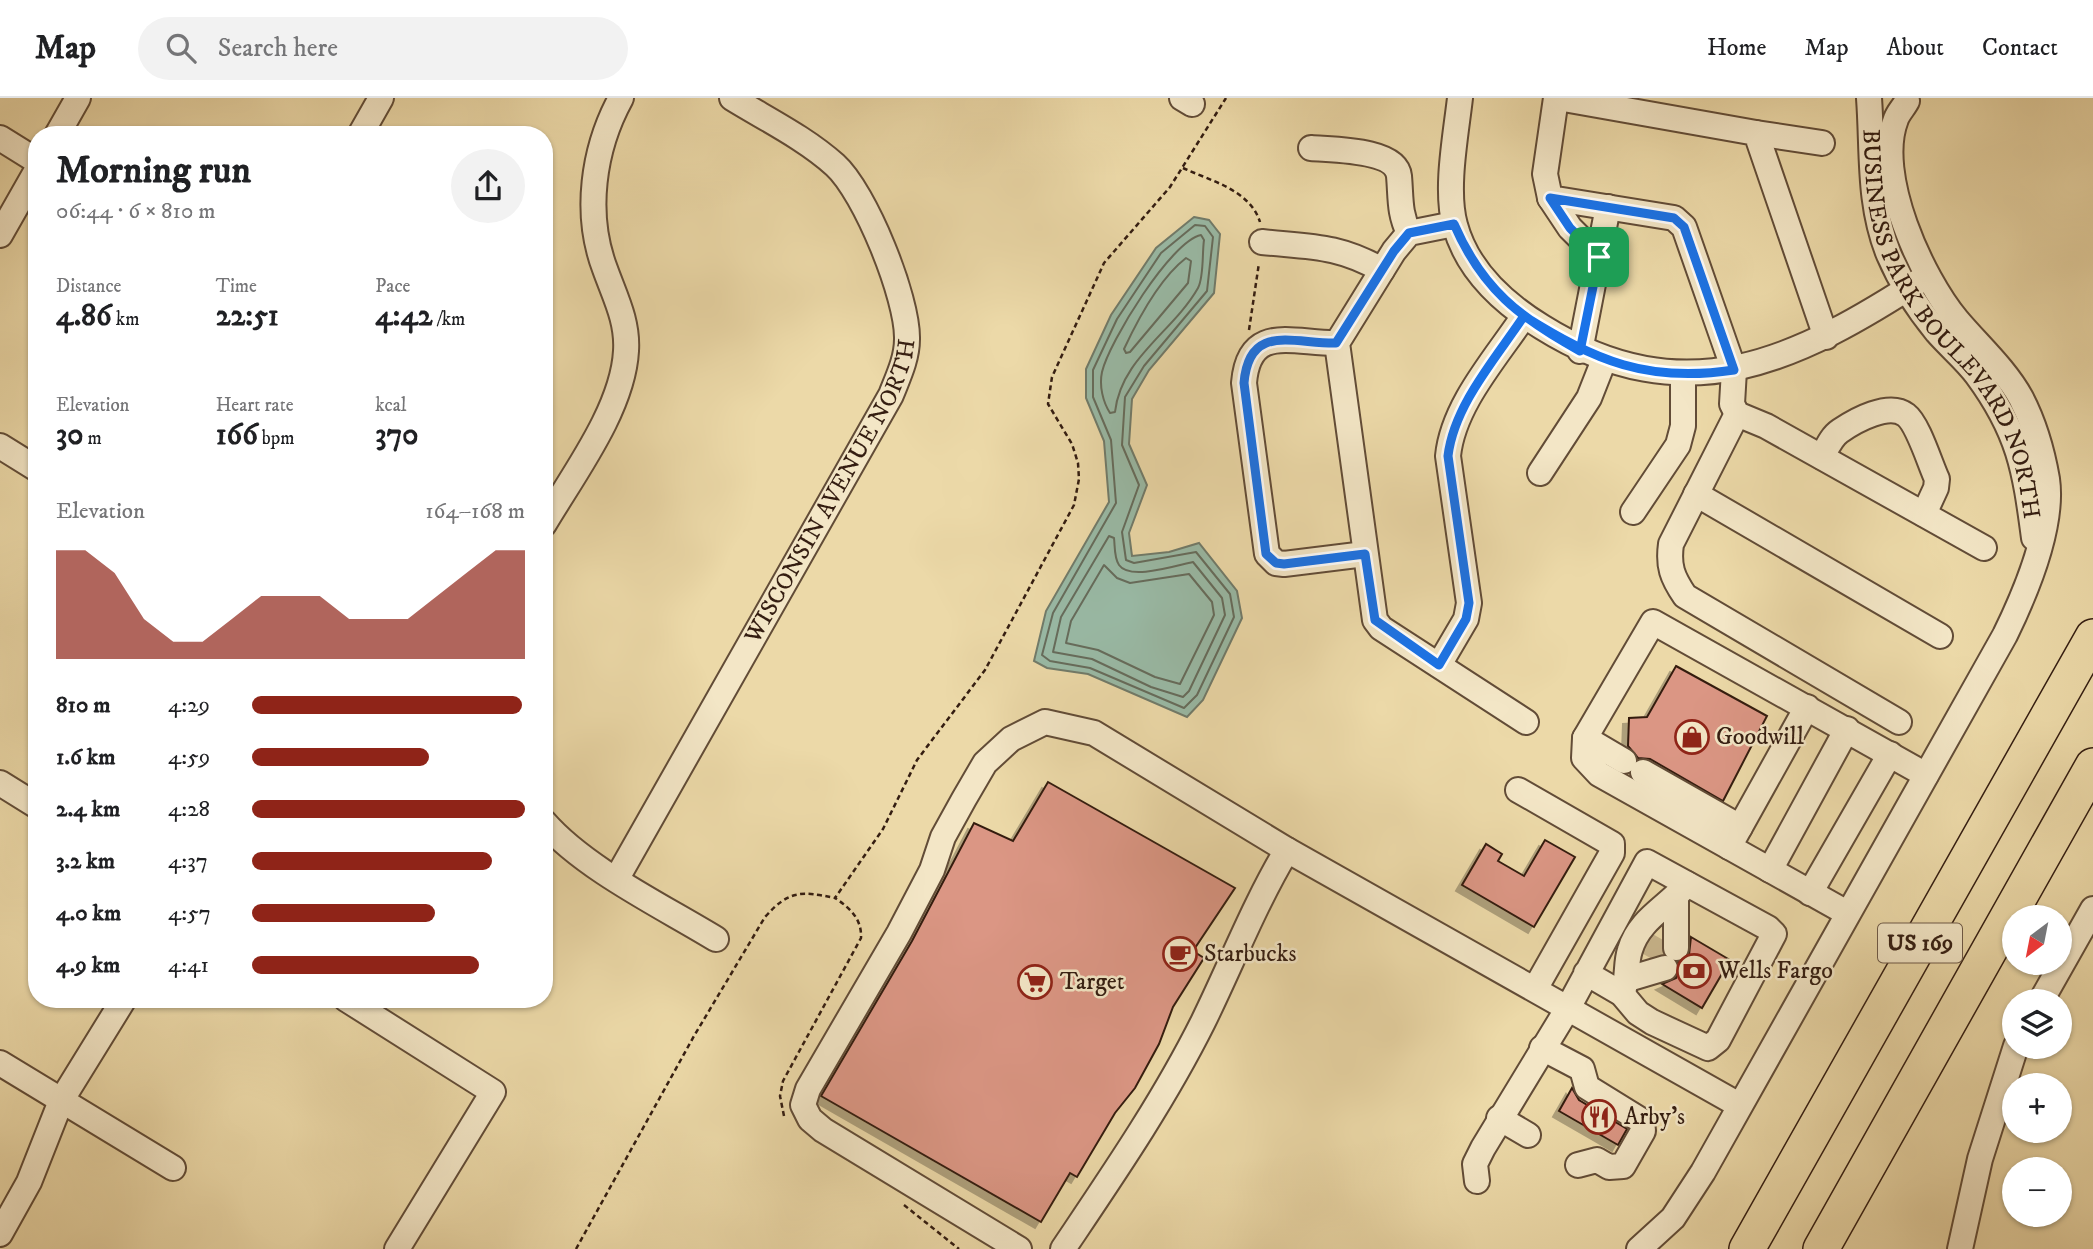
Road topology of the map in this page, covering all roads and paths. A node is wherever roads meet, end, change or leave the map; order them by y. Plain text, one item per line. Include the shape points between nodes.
1 (78, 98) edge
2 (381, 98) edge
3 (621, 98) edge
4 (732, 98) edge
5 (1226, 98) edge
6 (1460, 98) edge
7 (1557, 98) edge
8 (1868, 98) edge
9 (1877, 98) edge
10 (1911, 100) edge
11 (62, 126) edge
12 (365, 126) edge
13 (1756, 133) junction
14 (0, 138) edge
15 (1822, 144) dead end
16 (1311, 148) dead end
17 (28, 155) edge
18 (28, 186) edge
19 (1550, 198) junction
20 (1608, 207) junction
21 (1454, 224) junction
22 (1409, 233) junction
23 (0, 235) edge
24 (1262, 242) dead end
25 (1599, 257) junction
26 (1382, 270) junction
27 (1927, 276) junction
28 (1906, 289) junction
29 (1524, 316) junction
30 (1826, 337) junction
31 (1336, 343) junction
32 (1580, 351) junction
33 (1604, 360) junction
34 (1734, 370) junction
35 (1683, 374) junction
36 (1737, 414) junction
37 (0, 446) edge
38 (1822, 457) junction
39 (28, 463) edge
40 (1539, 473) dead end
41 (1696, 494) junction
42 (553, 508) edge
43 (1633, 512) dead end
44 (1924, 514) junction
45 (1984, 548) dead end
46 (2036, 552) junction
47 (1365, 554) junction
48 (1940, 636) dead end
49 (2093, 637) edge
50 (1788, 657) junction
51 (1439, 665) junction
52 (1772, 687) junction
53 (1807, 706) junction
54 (1527, 722) dead end
55 (1899, 722) dead end
56 (1847, 729) junction
57 (1585, 738) junction
58 (1890, 754) junction
59 (2093, 766) edge
60 (1926, 775) junction
61 (0, 783) edge
62 (1518, 790) dead end
63 (28, 800) edge
64 (553, 830) edge
65 (1734, 837) junction
66 (1612, 844) junction
67 (1287, 850) junction
68 (1647, 862) junction
69 (1769, 870) junction
70 (617, 878) junction
71 (1681, 891) junction
72 (1810, 893) junction
73 (835, 898) junction
74 (2093, 909) edge
75 (1847, 913) junction
76 (716, 939) dead end
77 (1587, 973) junction
78 (1625, 986) junction
79 (1535, 989) junction
80 (2048, 989) edge
81 (118, 1008) edge
82 (360, 1008) edge
83 (1568, 1008) junction
84 (1652, 1021) junction
85 (1542, 1048) junction
86 (1638, 1048) junction
87 (2012, 1059) edge
88 (0, 1063) edge
89 (61, 1101) junction
90 (1739, 1105) junction
91 (1499, 1118) junction
92 (786, 1121) dead end
93 (1528, 1135) dead end
94 (1578, 1165) dead end
95 (173, 1168) dead end
96 (1477, 1181) dead end
97 (903, 1203) dead end
98 (0, 1234) edge
99 (397, 1249) edge
100 (576, 1249) edge
101 (959, 1249) edge
102 (1019, 1249) edge
103 (1063, 1249) edge
104 (1639, 1249) edge
105 (1747, 1249) edge
106 (1821, 1249) edge
107 (1960, 1249) edge

1 - 11 street
2 - 12 street
3 - 42 street via 606,124 594,200 599,246 625,323 622,380 611,408
4 - 70 street, WISCONSIN AVENUE NORTH via 827,159 852,184 895,280 908,339 891,395
5 - 73 path via 1170,187 1104,263 1052,377 1048,404 1078,463 1076,495 1066,521 985,670 917,760 883,829
6 - 21 street via 1452,187
7 - 13 street
7 - 19 street via 1545,174
8 - 28 street, BUSINESS PARK BOULEVARD NORTH via 1876,212
9 - 10 street
10 - 27 street, BUSINESS PARK BOULEVARD NORTH via 1896,118 1894,179 1908,234
13 - 15 street
13 - 30 street
14 - 17 street
16 - 22 street via 1376,155 1392,163 1398,170 1401,217
18 - 23 street
19 - 20 street
19 - 25 street via 1570,228
20 - 25 street
20 - 34 street via 1674,218 1684,227
21 - 22 street
21 - 29 street via 1480,274
22 - 26 street
24 - 26 street via 1339,250
25 - 32 street
26 - 31 street
27 - 28 street
27 - 46 street, BUSINESS PARK BOULEVARD NORTH via 2020,396 2036,430 2047,481 2047,520
28 - 30 street
28 - 46 street, BUSINESS PARK BOULEVARD NORTH via 1976,374 2008,424 2022,456
29 - 32 street
29 - 51 street via 1450,436 1448,456 1469,603 1466,619
30 - 34 street
31 - 47 street
31 - 47 street via 1264,342 1249,355 1245,367 1266,554 1284,564
32 - 33 street
33 - 35 street
33 - 40 street via 1589,398
34 - 35 street
34 - 36 street via 1732,404
35 - 43 street via 1683,426 1678,445
36 - 38 street
36 - 41 street
37 - 39 street
38 - 44 street
38 - 44 street via 1839,431 1881,411 1906,415 1937,479
41 - 48 street
41 - 50 street via 1671,544 1668,563 1673,579 1685,596
44 - 45 street
46 - 60 street, BUSINESS PARK BOULEVARD NORTH via 2025,595
47 - 51 street via 1375,620
49 - 105 highway, US 169
50 - 52 street
50 - 55 street
51 - 54 street
52 - 53 street
52 - 57 street via 1653,622
53 - 56 street
53 - 65 street
56 - 58 street
56 - 69 street
57 - 65 street
57 - 65 street via 1584,758 1600,774
58 - 60 street
58 - 72 street
59 - 106 highway, US 169
60 - 75 street, BUSINESS PARK BOULEVARD NORTH
61 - 63 street
62 - 66 street
64 - 70 street
65 - 69 street
66 - 68 street
66 - 79 street via 1612,852
67 - 79 street
67 - 102 street via 1094,733 1045,722 1011,739 985,763 943,837 932,870 904,923 803,1105 823,1130
67 - 103 street via 1264,889 1202,1024 1130,1150
68 - 71 street
68 - 77 street
69 - 72 street
70 - 76 street
71 - 78 street via 1644,924 1629,951
71 - 78 street via 1664,954
71 - 84 street via 1768,928 1774,939 1712,1047 1703,1047
72 - 75 street
73 - 92 path via 857,918 861,938 783,1081 781,1108
73 - 100 path via 795,894 765,917
74 - 80 street
75 - 90 street, BUSINESS PARK BOULEVARD NORTH
77 - 78 street
77 - 83 street
78 - 84 street via 1638,1013
79 - 83 street
81 - 89 street
82 - 99 street via 493,1092
83 - 85 street
83 - 86 street
84 - 86 street
85 - 91 street
85 - 94 street via 1582,1069 1587,1087 1642,1121 1643,1131 1623,1166 1609,1167 1597,1160
86 - 90 street
87 - 107 street via 1980,1159
88 - 89 street
89 - 95 street
89 - 98 street via 29,1182
90 - 104 street, BUSINESS PARK BOULEVARD NORTH via 1673,1218
91 - 93 street
91 - 96 street via 1475,1164
97 - 101 path

